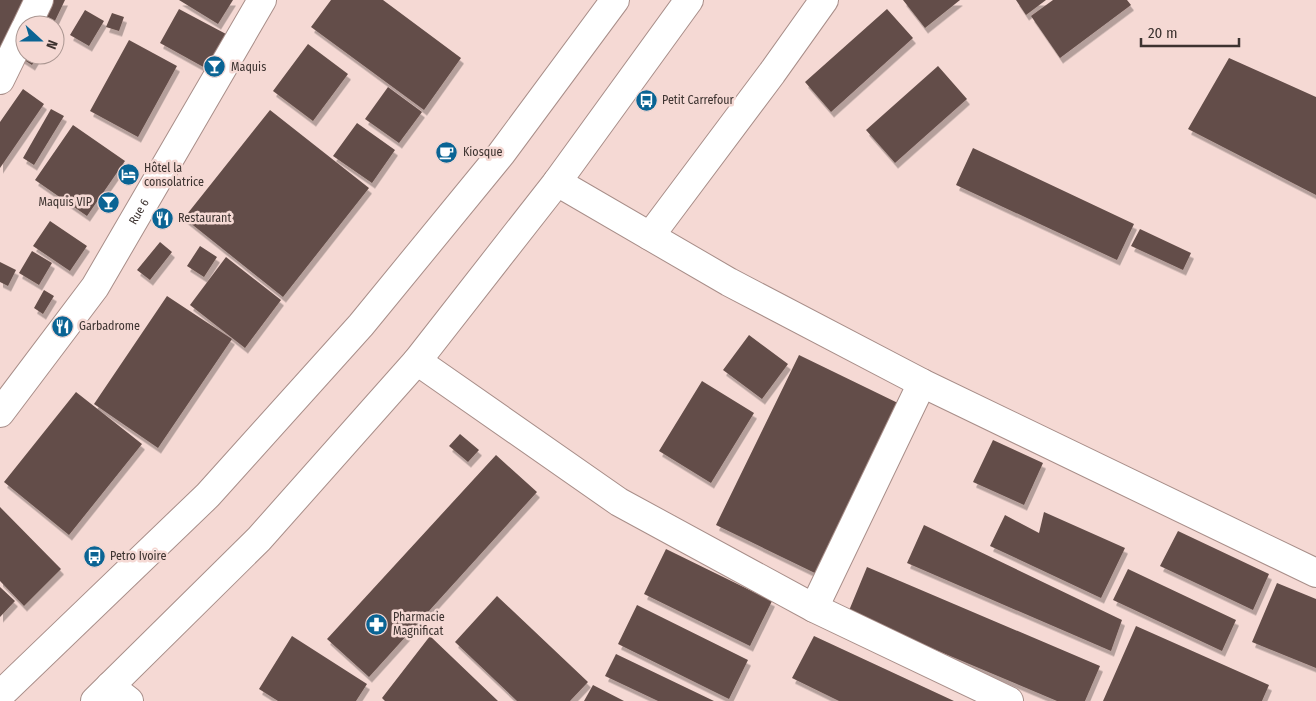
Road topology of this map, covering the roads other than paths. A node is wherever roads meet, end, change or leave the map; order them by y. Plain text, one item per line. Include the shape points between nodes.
1 (39, 0) edge
2 (262, 0) edge
3 (615, 0) edge
4 (689, 0) edge
5 (824, 0) edge
6 (32, 15) edge
7 (15, 49) edge
8 (0, 80) edge
9 (557, 182) junction
10 (650, 236) junction
11 (417, 361) junction
12 (922, 383) junction
13 (0, 412) edge
14 (1316, 573) edge
15 (814, 608) junction
16 (0, 695) edge
17 (111, 696) edge
18 (1009, 701) edge

1 - 6 street
2 - 13 street, Rue 6 via 95,287
3 - 16 street via 501,154 361,325 208,495
4 - 9 street
5 - 10 street
7 - 8 street
9 - 10 street
9 - 11 street
10 - 12 street via 729,282
11 - 15 street via 618,502
11 - 17 street via 259,539
12 - 14 street
12 - 15 street
15 - 18 street

